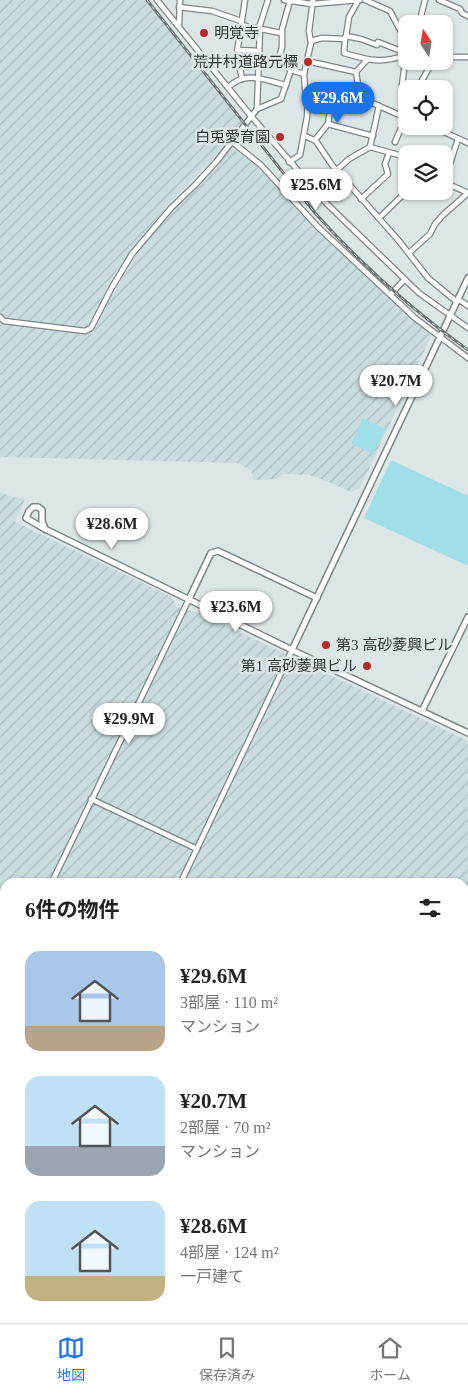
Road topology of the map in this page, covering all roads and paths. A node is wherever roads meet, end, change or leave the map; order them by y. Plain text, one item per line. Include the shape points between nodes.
1 (157, 0) edge
2 (180, 0) edge
3 (245, 0) edge
4 (268, 0) edge
5 (284, 0) edge
6 (359, 0) edge
7 (365, 0) edge
8 (425, 0) edge
9 (439, 0) edge
10 (290, 1) junction
11 (312, 2) edge
12 (179, 7) junction
13 (421, 15) edge
14 (468, 16) edge
15 (241, 23) junction
16 (398, 26) edge
17 (179, 27) junction
18 (260, 28) junction
19 (281, 33) junction
20 (346, 38) junction
21 (311, 41) junction
22 (238, 50) junction
23 (398, 51) edge
24 (259, 53) junction
25 (204, 57) junction
26 (398, 57) edge
27 (453, 57) edge
28 (468, 57) edge
29 (238, 60) junction
30 (367, 60) junction
31 (307, 61) junction
32 (278, 62) junction
33 (291, 70) junction
34 (356, 72) junction
35 (304, 74) junction
36 (258, 78) junction
37 (242, 79) junction
38 (286, 85) junction
39 (228, 87) junction
40 (308, 96) junction
41 (332, 96) junction
42 (360, 97) junction
43 (380, 106) junction
44 (257, 109) junction
45 (398, 114) edge
46 (251, 116) junction
47 (328, 124) junction
48 (398, 135) edge
49 (450, 135) edge
50 (305, 136) junction
51 (373, 136) junction
52 (458, 139) junction
53 (315, 140) junction
54 (231, 141) junction
55 (395, 142) dead end
56 (468, 142) edge
57 (370, 147) junction
58 (389, 153) junction
59 (453, 153) edge
60 (398, 156) edge
61 (289, 162) junction
62 (336, 170) junction
63 (453, 184) edge
64 (361, 199) junction
65 (398, 200) edge
66 (379, 218) junction
67 (430, 220) dead end
68 (435, 224) junction
69 (409, 253) junction
70 (468, 278) edge
71 (404, 280) junction
72 (391, 294) junction
73 (458, 300) junction
74 (468, 306) edge
75 (450, 316) junction
76 (0, 318) edge
77 (468, 328) edge
78 (440, 337) junction
79 (468, 358) edge
80 (45, 529) junction
81 (189, 598) junction
82 (317, 598) junction
83 (468, 617) edge
84 (292, 650) junction
85 (422, 711) junction
86 (468, 733) edge
87 (91, 799) junction
88 (197, 849) junction
89 (54, 878) edge
90 (182, 878) edge

1 - 17 street
2 - 12 street
3 - 15 street
4 - 18 street
5 - 10 street
6 - 11 street
6 - 20 street via 349,16
7 - 16 street via 390,12
8 - 13 street
9 - 14 street
10 - 11 street
10 - 19 street
11 - 21 street
12 - 15 street via 212,11
12 - 17 street
15 - 18 street
15 - 22 street
17 - 25 street
18 - 19 street
18 - 24 street
19 - 32 street
20 - 21 street
20 - 23 street via 377,45 378,42
20 - 30 street via 344,53
21 - 31 street
22 - 24 street
22 - 29 street
24 - 32 street
24 - 36 street
25 - 29 street
25 - 39 street
26 - 30 street via 384,61
27 - 28 street
29 - 37 street
30 - 34 street
31 - 34 street
31 - 35 street
32 - 33 street
33 - 35 street
33 - 38 street
34 - 42 street
35 - 40 street
36 - 37 street
36 - 38 street
36 - 44 street
37 - 39 street
38 - 44 street via 281,99
39 - 46 street
40 - 41 street
40 - 50 street
41 - 42 street
41 - 47 street
42 - 43 street
43 - 45 street
43 - 51 street
44 - 46 street
46 - 54 street
46 - 61 street
47 - 51 street
47 - 53 street
48 - 55 street
49 - 52 street
50 - 53 street
50 - 61 street via 300,154
51 - 57 street
52 - 56 street
52 - 59 street
53 - 62 street
54 - 72 street via 260,165 317,226
54 - 76 street via 132,254 91,328 85,331 28,325 4,322
57 - 58 street
57 - 62 street
58 - 60 street
58 - 64 street via 385,164 388,174
61 - 71 street
62 - 64 street
63 - 68 street via 468,193
64 - 66 street
65 - 66 street
66 - 69 street
67 - 68 street
68 - 69 street via 430,234
69 - 73 street via 428,278
70 - 73 street
71 - 72 street
71 - 75 street
72 - 78 street
73 - 74 street
73 - 75 street
75 - 77 street
75 - 78 street
78 - 79 street
78 - 82 street
80 - 80 street via 26,518 33,507 42,510
80 - 81 street
81 - 82 street via 211,553 218,551
81 - 84 street
81 - 87 street
82 - 84 street
83 - 85 street
84 - 85 street
84 - 88 street
85 - 86 street
87 - 88 street
87 - 89 street
88 - 90 street

